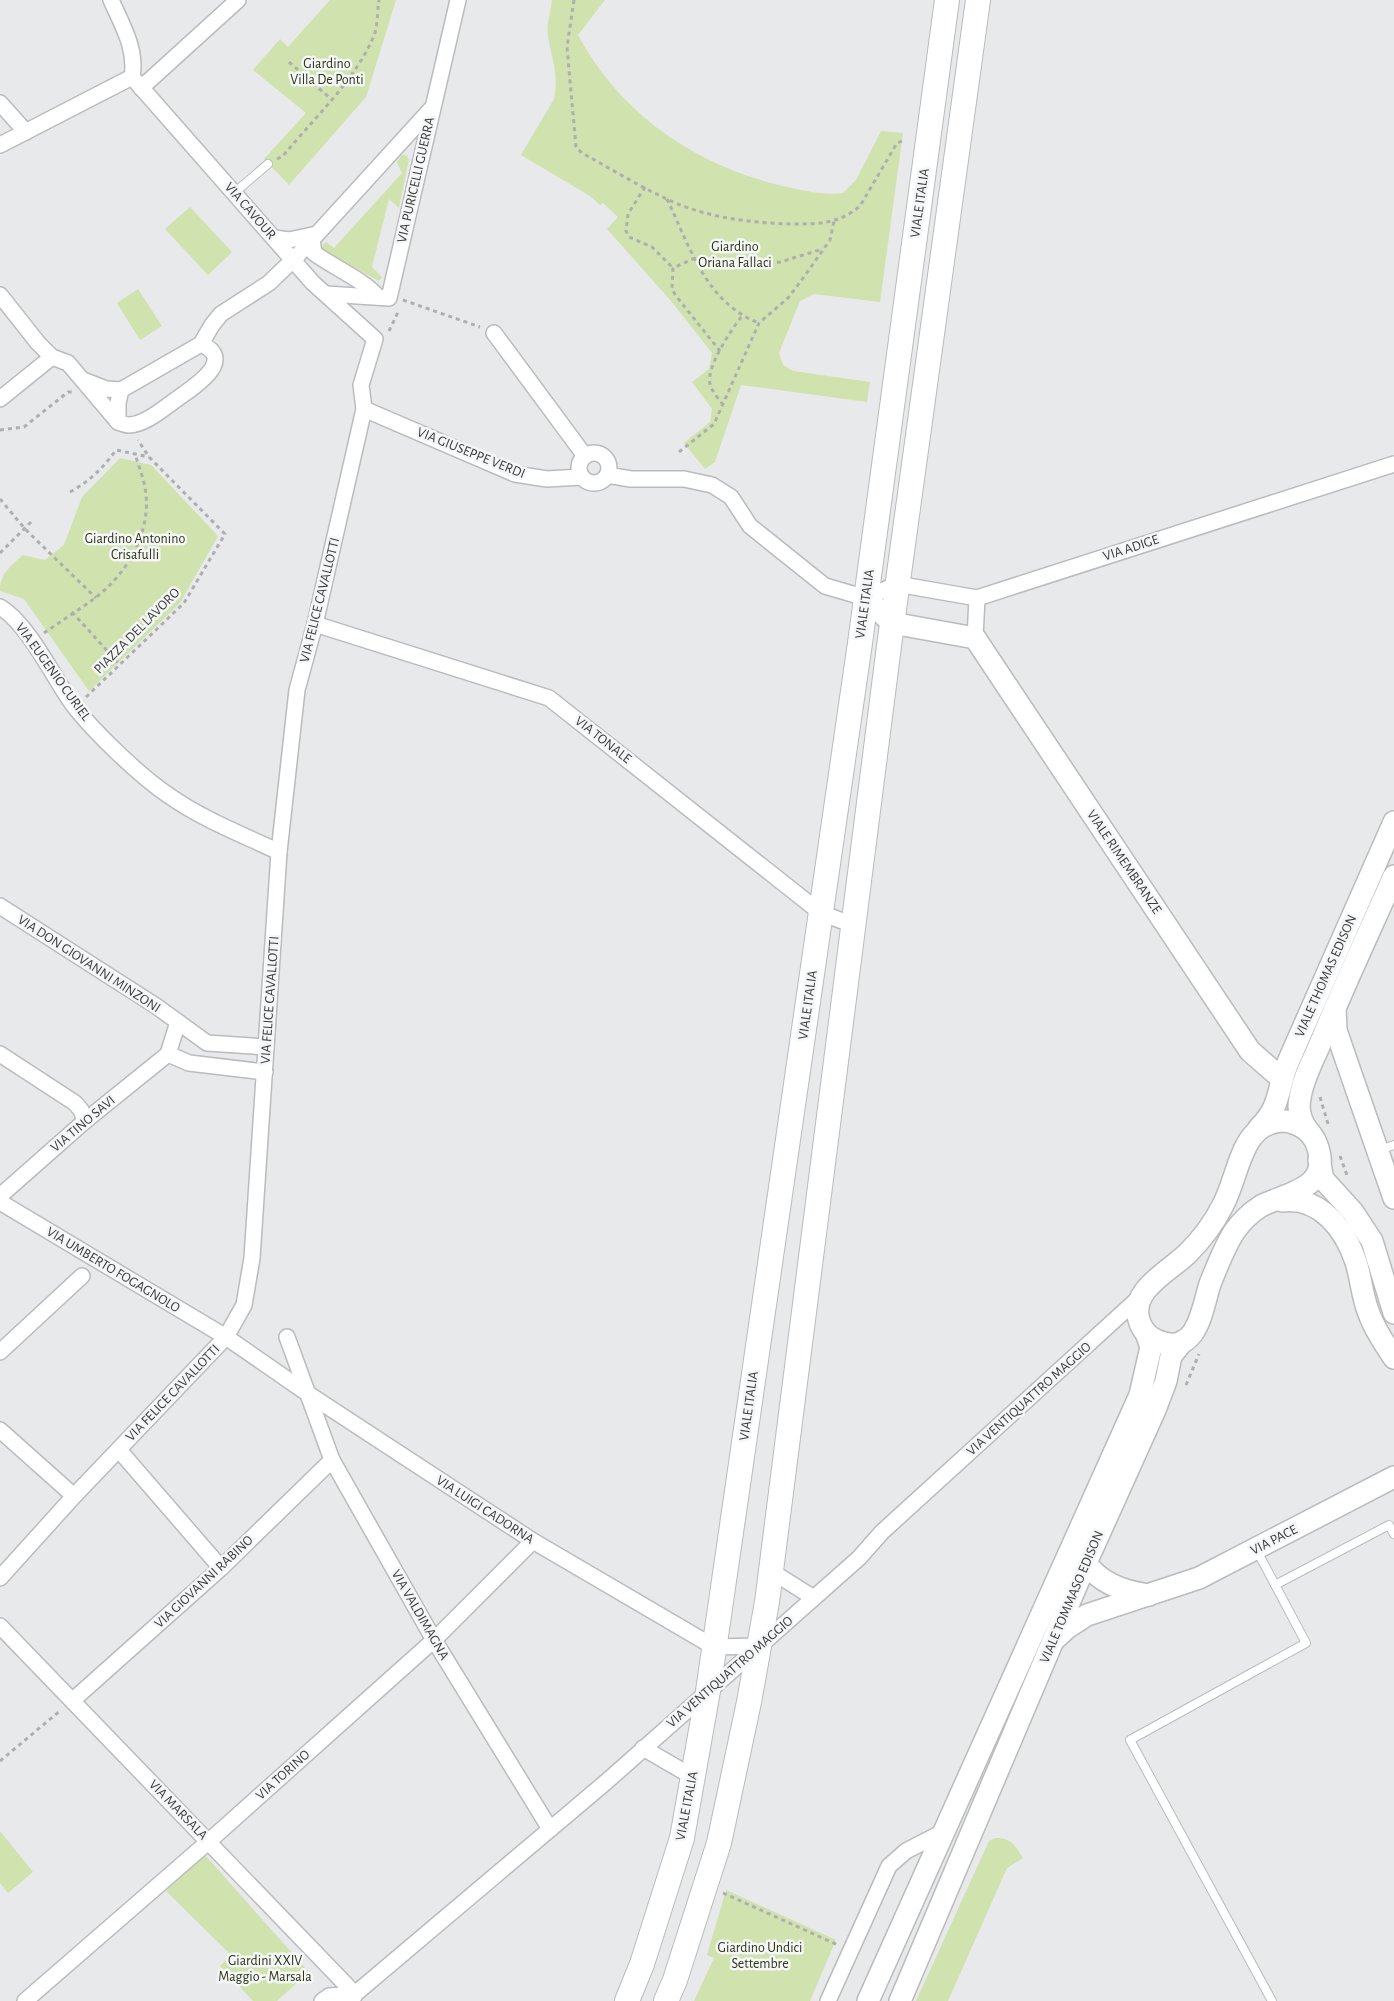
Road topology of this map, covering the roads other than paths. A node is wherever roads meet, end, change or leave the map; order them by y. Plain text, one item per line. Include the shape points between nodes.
1 (111, 0) edge
2 (238, 0) edge
3 (458, 0) edge
4 (947, 0) edge
5 (978, 0) edge
6 (136, 83) junction
7 (0, 103) edge
8 (432, 108) junction
9 (26, 132) junction
10 (0, 145) edge
11 (396, 148) junction
12 (420, 161) junction
13 (268, 164) road end
14 (234, 193) junction
15 (315, 237) junction
16 (274, 238) junction
17 (293, 260) junction
18 (326, 294) junction
19 (0, 295) edge
20 (383, 298) junction
21 (494, 333) road end
22 (201, 344) junction
23 (373, 344) joint
24 (52, 357) junction
25 (86, 385) junction
26 (122, 390) junction
27 (0, 399) edge
28 (364, 409) junction
29 (124, 423) junction
30 (585, 456) junction
31 (1394, 464) edge
32 (607, 475) junction
33 (582, 477) junction
34 (898, 584) junction
35 (866, 598) junction
36 (977, 598) junction
37 (0, 606) edge
38 (315, 624) junction
39 (892, 624) junction
40 (975, 638) junction
41 (1394, 822) edge
42 (279, 852) junction
43 (1394, 876) edge
44 (0, 906) edge
45 (821, 913) junction
46 (853, 925) junction
47 (1335, 1008) junction
48 (178, 1022) junction
49 (266, 1047) junction
50 (0, 1054) edge
51 (168, 1054) junction
52 (265, 1072) junction
53 (1282, 1079) junction
54 (85, 1120) junction
55 (1259, 1128) junction
56 (1320, 1130) junction
57 (1386, 1148) edge
58 (1329, 1156) junction
59 (0, 1196) edge
60 (1394, 1198) edge
61 (0, 1202) edge
62 (1270, 1202) junction
63 (1385, 1251) edge
64 (82, 1276) dead end
65 (1394, 1284) edge
66 (1141, 1296) junction
67 (1393, 1311) edge
68 (1146, 1333) junction
69 (226, 1337) junction
70 (287, 1337) dead end
71 (1096, 1339) junction
72 (1191, 1346) junction
73 (0, 1352) edge
74 (1394, 1358) edge
75 (307, 1393) junction
76 (0, 1430) edge
77 (119, 1450) junction
78 (332, 1460) junction
79 (1394, 1477) edge
80 (74, 1496) junction
81 (1394, 1534) edge
82 (533, 1541) junction
83 (1256, 1549) junction
84 (1086, 1563) junction
85 (220, 1568) junction
86 (771, 1571) junction
87 (0, 1578) edge
88 (1274, 1585) junction
89 (1151, 1595) junction
90 (814, 1598) junction
91 (0, 1626) edge
92 (434, 1640) junction
93 (759, 1646) junction
94 (1050, 1646) junction
95 (714, 1647) junction
96 (708, 1691) junction
97 (73, 1700) junction
98 (643, 1748) junction
99 (693, 1777) junction
100 (550, 1829) junction
101 (940, 1838) junction
102 (208, 1842) junction
103 (963, 1856) junction
104 (354, 1997) edge
105 (25, 2001) edge
106 (322, 2001) edge
107 (626, 2001) edge
108 (666, 2001) edge
109 (828, 2001) edge
110 (868, 2001) edge
111 (900, 2001) edge
112 (1272, 2001) edge

1 - 6 street via 130,43
2 - 6 street
3 - 8 street, VIA PURICELLI GUERRA
4 - 35 main road, VIALE ITALIA
5 - 34 main road
6 - 9 street
6 - 14 street, VIA CAVOUR
7 - 9 street
8 - 11 street
8 - 12 street, VIA PURICELLI GUERRA
9 - 10 street
11 - 12 street via 411,147
11 - 15 street
12 - 20 street, VIA PURICELLI GUERRA
13 - 14 lane
14 - 16 street, VIA CAVOUR
15 - 16 street
15 - 17 street
15 - 20 street via 314,253
16 - 17 street, VIA CAVOUR
17 - 18 street, VIA CAVOUR
17 - 22 street via 269,283 221,314
18 - 20 street
18 - 23 street, VIA CAVOUR
19 - 24 street
21 - 30 street
22 - 26 street
22 - 29 street via 213,355 214,366 207,377 159,411
23 - 28 street, VIA FELICE CAVALLOTTI via 361,385
24 - 25 street via 68,363
24 - 27 street
25 - 26 street
25 - 29 street
26 - 29 street via 118,403
28 - 33 street, VIA GIUSEPPE VERDI via 515,474 547,479
28 - 38 street, VIA FELICE CAVALLOTTI
30 - 32 street via 594,453 603,456 608,465
30 - 33 street via 579,468
31 - 36 street, VIA ADIGE
32 - 33 street, VIA GIUSEPPE VERDI via 595,482
32 - 35 street, VIA GIUSEPPE VERDI via 707,482 731,497 750,526 825,586
34 - 35 street
34 - 36 street, VIA ADIGE
34 - 39 main road
35 - 39 street
35 - 45 main road, VIALE ITALIA
36 - 40 street
37 - 42 street, VIA EUGENIO CURIEL via 23,629 75,707 114,749 167,795 217,824
38 - 42 street, VIA FELICE CAVALLOTTI via 297,690
38 - 45 street, VIA TONALE via 549,698
39 - 40 street
39 - 46 main road
40 - 53 street, VIALE RIMEMBRANZE via 1250,1051
41 - 53 street, VIALE THOMAS EDISON
42 - 49 street, VIA FELICE CAVALLOTTI
43 - 47 street, VIALE THOMAS EDISON
44 - 48 street, VIA DON GIOVANNI MINZONI
45 - 46 street, VIA TONALE
45 - 95 main road, VIALE ITALIA
46 - 86 main road
47 - 56 street, VIALE THOMAS EDISON via 1300,1098 1301,1119
47 - 57 street via 1336,1030
48 - 49 street, VIA DON GIOVANNI MINZONI via 207,1043
48 - 51 street
49 - 52 street, VIA FELICE CAVALLOTTI
50 - 54 street via 75,1103
51 - 52 street via 189,1063
51 - 54 street, VIA TINO SAVI
52 - 69 street, VIA FELICE CAVALLOTTI via 252,1258 244,1304
53 - 55 street, VIALE THOMAS EDISON via 1273,1112
54 - 59 street, VIA TINO SAVI
55 - 56 street via 1272,1122 1286,1121
55 - 66 street, VIALE THOMAS EDISON via 1249,1138 1226,1200 1209,1228 1188,1253
56 - 58 street, VIALE THOMAS EDISON via 1317,1146
57 - 60 street
58 - 62 street via 1307,1186 1295,1194
58 - 63 street via 1323,1179
61 - 69 street, VIA UMBERTO FOGAGNOLO
62 - 72 street, VIALE TOMMASO EDISON via 1247,1217 1227,1243
62 - 74 street via 1301,1200 1324,1212 1336,1225 1356,1262 1371,1319
63 - 67 street
64 - 73 street
65 - 67 street
66 - 68 street, VIALE TOMMASO EDISON via 1138,1316
66 - 71 street, VIA VENTIQUATTRO MAGGIO
68 - 71 street, VIA VENTIQUATTRO MAGGIO via 1118,1323
68 - 72 street via 1161,1342
68 - 101 street, VIALE TOMMASO EDISON via 1151,1347 1140,1395
69 - 75 street, VIA LUIGI CADORNA
69 - 77 street, VIA FELICE CAVALLOTTI
70 - 75 street, VIA VALDIMAGNA
71 - 90 street, VIA VENTIQUATTRO MAGGIO via 882,1532 862,1555
72 - 84 street, VIALE TOMMASO EDISON via 1171,1356 1155,1410
75 - 78 street, VIA VALDIMAGNA
75 - 82 street, VIA LUIGI CADORNA
76 - 80 street
77 - 80 street, VIA FELICE CAVALLOTTI
77 - 85 street
78 - 85 street, VIA GIOVANNI RABINO
78 - 92 street, VIA VALDIMAGNA
79 - 83 street, VIA PACE
80 - 87 street, VIA FELICE CAVALLOTTI
81 - 88 lane via 1389,1525
82 - 92 street, VIA TORINO
82 - 95 street, VIA LUIGI CADORNA
83 - 88 lane
83 - 89 street, VIA PACE via 1199,1578
84 - 89 street via 1098,1577 1132,1592
84 - 94 street, VIALE TOMMASO EDISON
85 - 97 street, VIA GIOVANNI RABINO
86 - 90 street
86 - 93 main road
88 - 112 lane via 1306,1643 1130,1740
89 - 94 street, VIA PACE via 1086,1615 1067,1628
90 - 93 street, VIA VENTIQUATTRO MAGGIO
91 - 97 street, VIA MARSALA
92 - 100 street, VIA VALDIMAGNA
92 - 102 street, VIA TORINO
93 - 95 street
93 - 96 street, VIA VENTIQUATTRO MAGGIO
93 - 108 main road via 719,1843
94 - 103 street, VIALE TOMMASO EDISON
95 - 96 main road, VIALE ITALIA
96 - 98 street, VIA VENTIQUATTRO MAGGIO
96 - 99 main road, VIALE ITALIA
97 - 102 street, VIA MARSALA
98 - 99 street
98 - 100 street, VIA VENTIQUATTRO MAGGIO
99 - 107 main road, VIALE ITALIA via 682,1838 642,1964
100 - 104 street, VIA VENTIQUATTRO MAGGIO
101 - 103 street
101 - 109 street via 906,1851 889,1866
101 - 110 street, VIALE TOMMASO EDISON
102 - 104 street, VIA MARSALA
102 - 105 street, VIA TORINO
103 - 111 street, VIALE TOMMASO EDISON
104 - 106 street via 329,1996

